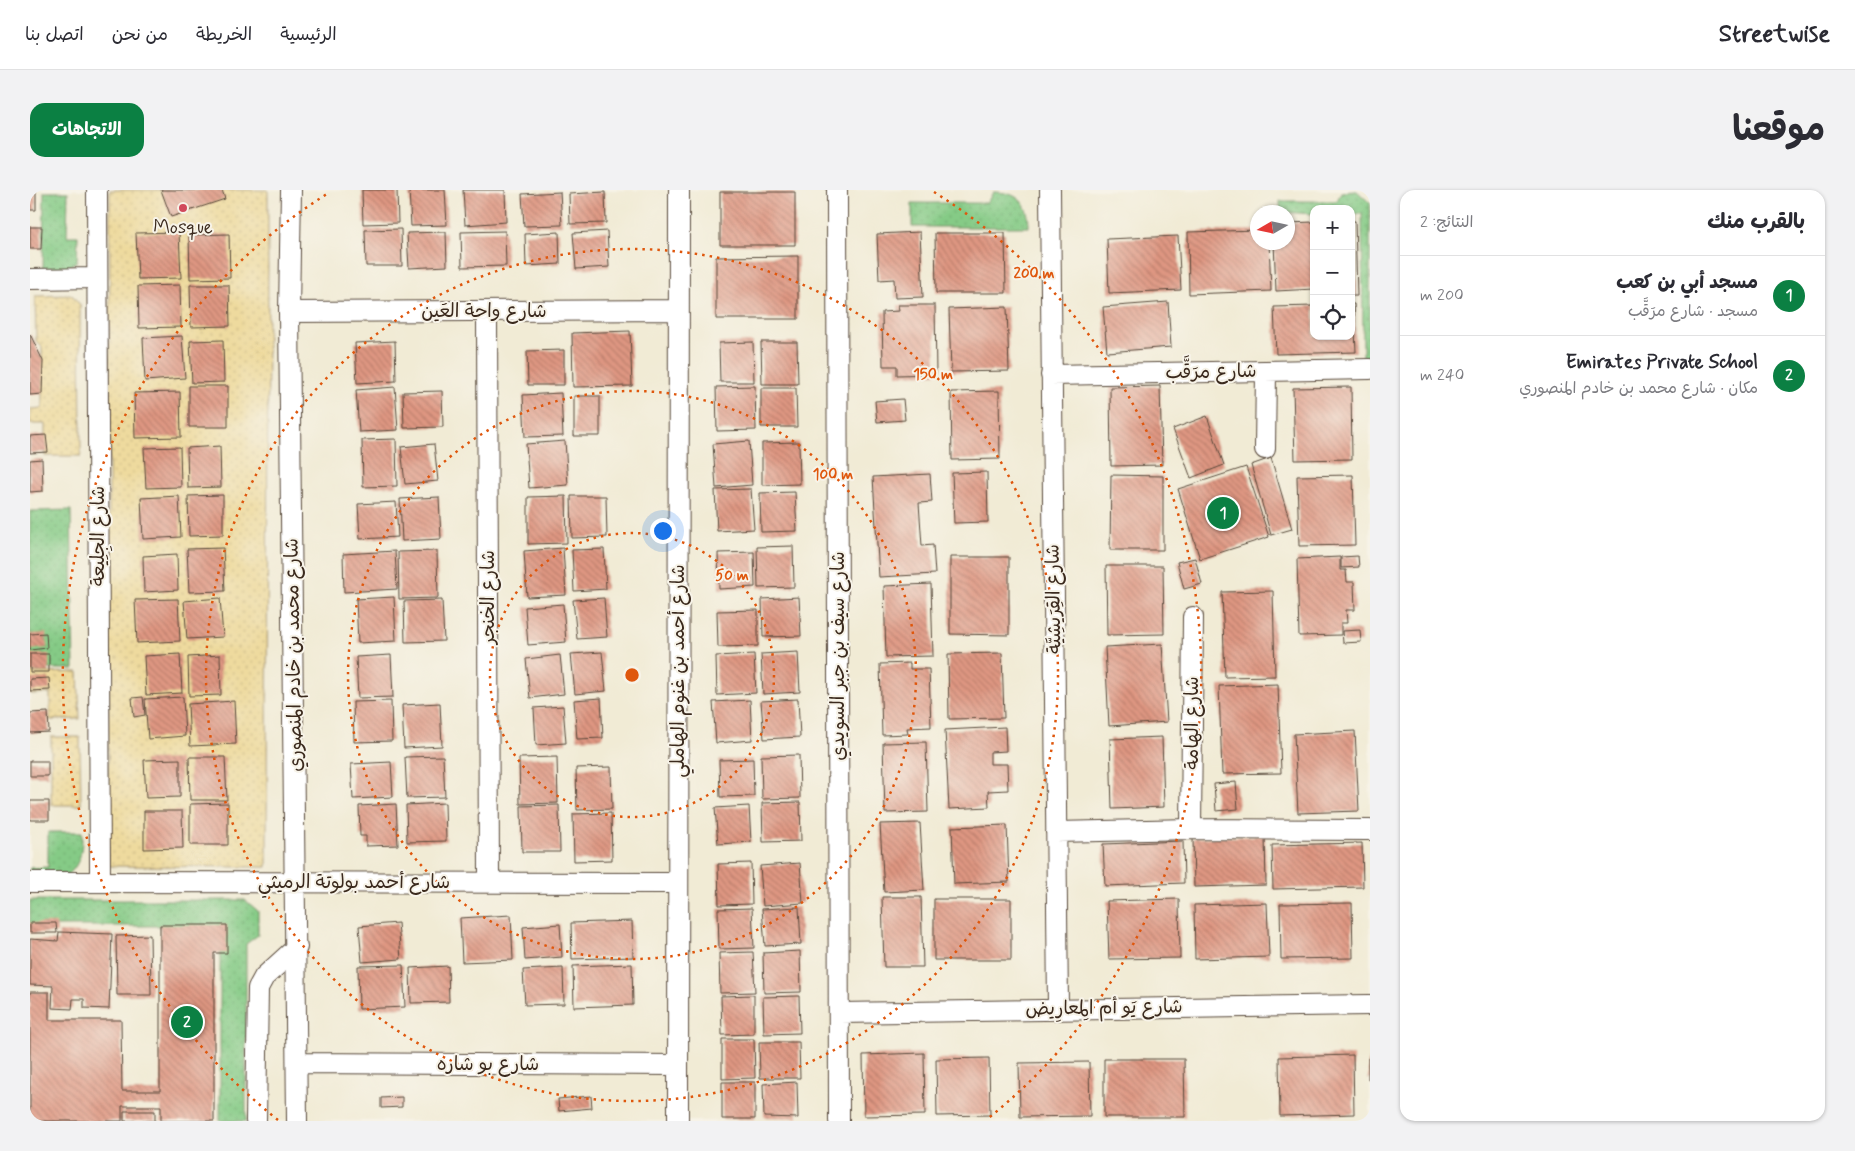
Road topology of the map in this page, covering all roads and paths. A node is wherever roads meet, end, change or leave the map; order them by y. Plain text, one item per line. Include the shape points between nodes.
1 (97, 190) edge
2 (290, 190) edge
3 (679, 190) edge
4 (837, 190) edge
5 (1050, 190) edge
6 (97, 278) junction
7 (30, 279) edge
8 (678, 310) junction
9 (487, 311) junction
10 (290, 312) junction
11 (1370, 369) edge
12 (1266, 371) junction
13 (1051, 375) junction
14 (1265, 449) dead end
15 (1193, 617) dead end
16 (1191, 829) junction
17 (1370, 830) edge
18 (1056, 832) junction
19 (30, 882) edge
20 (100, 882) junction
21 (296, 882) junction
22 (489, 882) junction
23 (678, 883) junction
24 (297, 947) junction
25 (1370, 1005) edge
26 (1058, 1008) junction
27 (839, 1013) junction
28 (298, 1063) junction
29 (678, 1065) junction
30 (256, 1121) edge
31 (297, 1121) edge
32 (678, 1121) edge
33 (839, 1121) edge

1 - 6 street, شارع الجِلِيعة
2 - 10 street, شارع محمد بن خادم المنصوري
3 - 8 street, شارع أحمد بن غنوم الهاملي
4 - 27 street, شارع سيف بن جبر السويدي
5 - 13 street, شارع القِرَيشِيَّة
6 - 7 street
6 - 20 street, شارع الجِلِيعة
8 - 9 street, شارع واحة العَين
8 - 23 street, شارع أحمد بن غنوم الهاملي
9 - 10 street, شارع واحة العَين
9 - 22 street, شارع الخنجر
10 - 21 street, شارع محمد بن خادم المنصوري
11 - 12 street, شارع مرَقَّب
12 - 13 street, شارع مرَقَّب
12 - 14 street
13 - 18 street, شارع القِرَيشِيَّة
15 - 16 street, شارع الهامة
16 - 17 street
16 - 18 street
18 - 26 street, شارع القِرَيشِيَّة
19 - 20 street, شارع أحمد بولوتة الرميثي
20 - 21 street, شارع أحمد بولوتة الرميثي
21 - 22 street, شارع أحمد بولوتة الرميثي
21 - 24 street, شارع محمد بن خادم المنصوري
22 - 23 street, شارع أحمد بولوتة الرميثي
23 - 29 street, شارع أحمد بن غنوم الهاملي
24 - 28 street, شارع محمد بن خادم المنصوري
24 - 30 street via 264,977 258,988
25 - 26 street, شارع يَو أم المِعارِيض
26 - 27 street, شارع يَو أم المِعارِيض
27 - 33 street, شارع سيف بن جبر السويدي
28 - 29 street, شارع بو شاره
28 - 31 street, شارع محمد بن خادم المنصوري
29 - 32 street, شارع أحمد بن غنوم الهاملي

